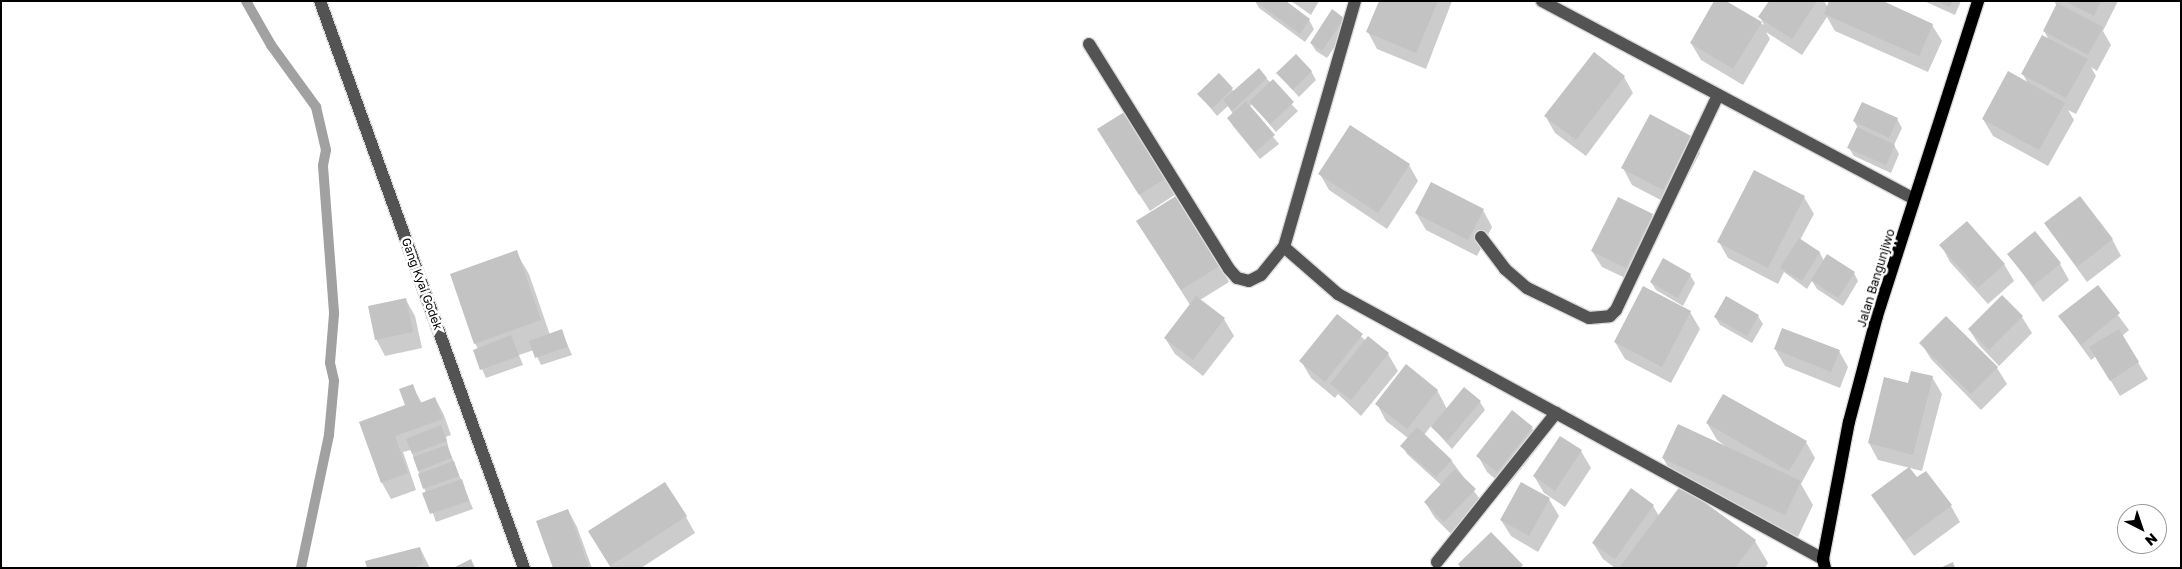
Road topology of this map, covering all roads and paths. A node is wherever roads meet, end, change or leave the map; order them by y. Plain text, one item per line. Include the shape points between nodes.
1 (320, 1) edge
2 (1355, 1) edge
3 (1542, 1) edge
4 (1978, 1) edge
5 (1089, 44) dead end
6 (1718, 95) junction
7 (1914, 199) junction
8 (1481, 237) dead end
9 (1284, 247) junction
10 (1556, 413) junction
11 (1437, 562) dead end
12 (1824, 563) edge
13 (524, 568) edge

1 - 13 street, Gang Kyai Godek
2 - 9 street
3 - 6 street
4 - 7 main road, Jalan Bangunjiwo
5 - 9 street via 1237,278 1249,281 1261,275
6 - 7 street
6 - 8 street via 1616,310 1610,316 1589,318 1527,288 1505,269
7 - 12 main road, Jalan Bangunjiwo via 1849,422
9 - 10 street via 1338,294
10 - 11 street
10 - 12 street

